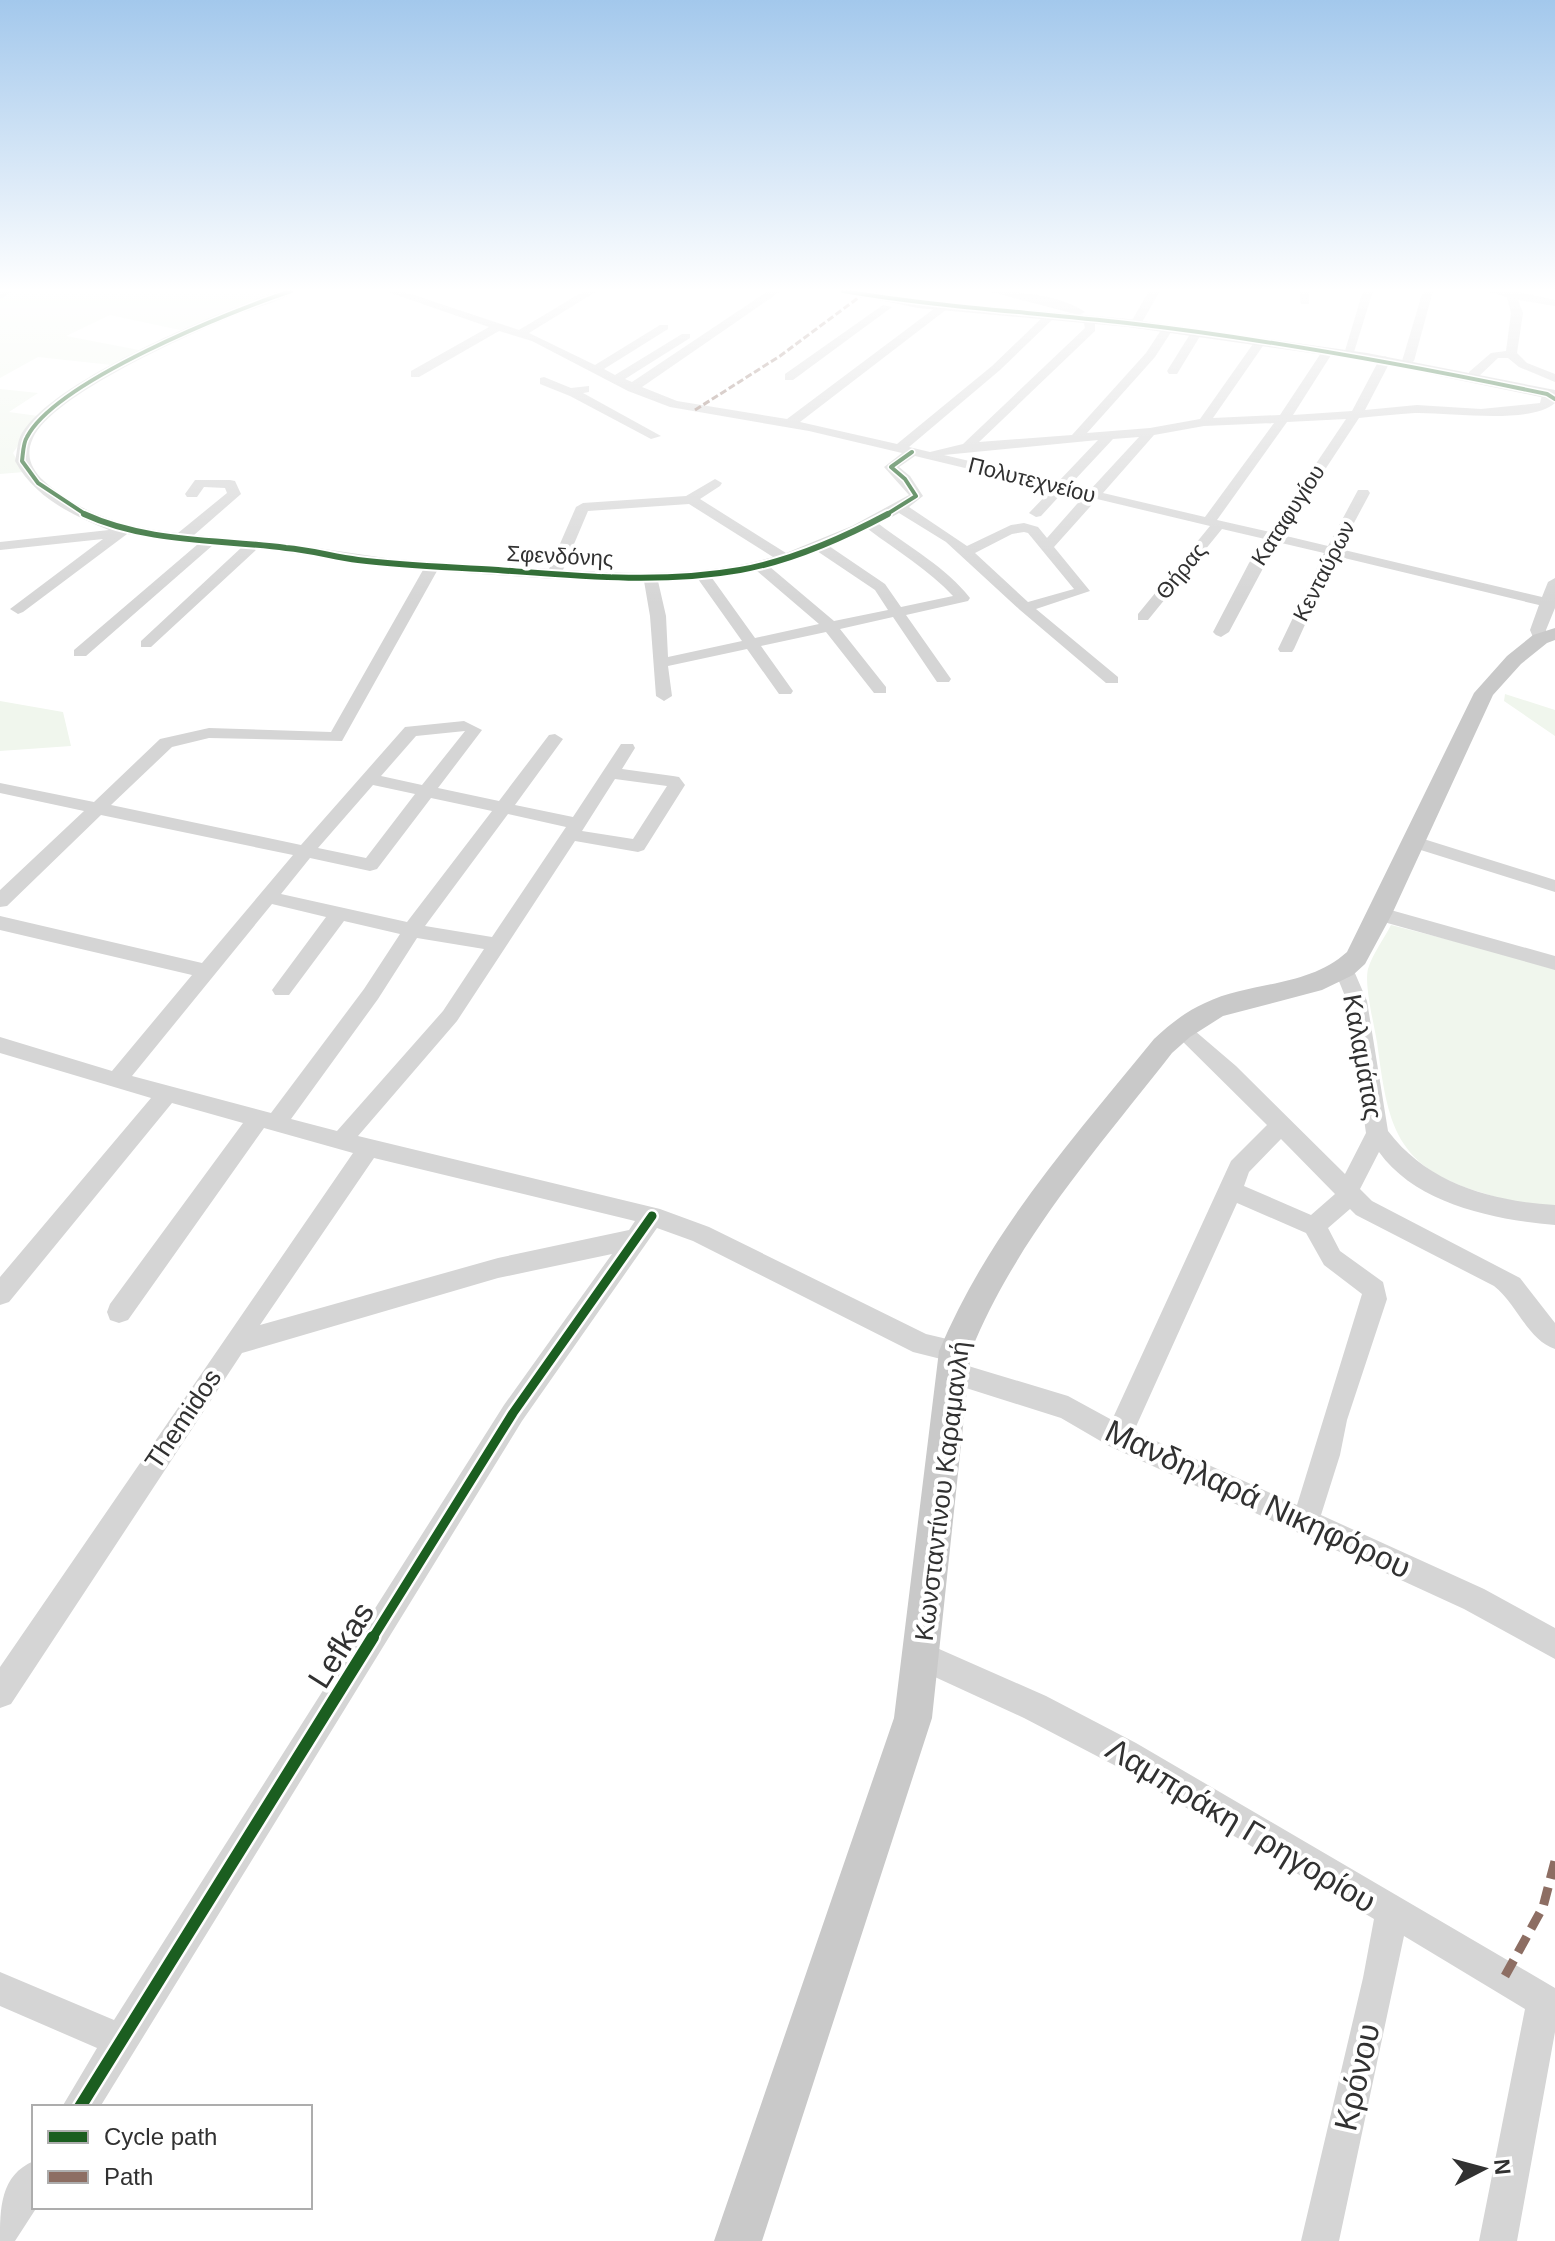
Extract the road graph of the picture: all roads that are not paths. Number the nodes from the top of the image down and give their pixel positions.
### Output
1 (74, 396) edge
2 (579, 396) edge
3 (654, 396) edge
4 (827, 396) edge
5 (965, 396) edge
6 (1021, 396) edge
7 (1114, 396) edge
8 (1222, 396) edge
9 (1300, 396) edge
10 (1367, 396) edge
11 (1551, 396) edge
12 (1354, 415) junction
13 (1282, 419) junction
14 (1204, 422) junction
15 (790, 423) junction
16 (1150, 432) junction
17 (1111, 434) junction
18 (655, 436) dead end
19 (843, 436) junction
20 (1076, 438) junction
21 (967, 447) junction
22 (905, 450) junction
23 (929, 455) junction
24 (882, 463) junction
25 (715, 483) dead end
26 (1064, 487) junction
27 (1363, 493) dead end
28 (192, 494) dead end
29 (1095, 495) junction
30 (689, 500) junction
31 (898, 506) junction
32 (1036, 513) dead end
33 (868, 522) junction
34 (1213, 523) junction
35 (124, 530) junction
36 (183, 536) junction
37 (1275, 537) junction
38 (211, 540) junction
39 (254, 544) junction
40 (817, 544) junction
41 (0, 546) edge
42 (1047, 546) junction
43 (1335, 550) junction
44 (965, 552) junction
45 (784, 558) junction
46 (433, 565) junction
47 (760, 566) junction
48 (701, 573) junction
49 (554, 575) junction
50 (650, 576) junction
51 (1555, 582) edge
52 (1551, 603) edge
53 (1025, 607) junction
54 (18, 609) dead end
55 (900, 613) junction
56 (1143, 617) dead end
57 (829, 625) junction
58 (1221, 632) dead end
59 (1548, 636) edge
60 (749, 643) junction
61 (146, 644) dead end
62 (1286, 649) dead end
63 (80, 653) dead end
64 (660, 663) junction
65 (943, 679) dead end
66 (1112, 680) dead end
67 (880, 690) dead end
68 (785, 691) dead end
69 (664, 696) dead end
70 (555, 739) dead end
71 (627, 748) dead end
72 (611, 773) junction
73 (368, 779) junction
74 (0, 788) edge
75 (423, 792) junction
76 (503, 808) junction
77 (95, 809) junction
78 (572, 829) junction
79 (1414, 842) junction
80 (305, 852) junction
81 (1555, 886) edge
82 (268, 897) junction
83 (1, 898) edge
84 (339, 913) junction
85 (1380, 914) junction
86 (0, 923) edge
87 (413, 928) junction
88 (497, 945) junction
89 (1555, 963) edge
90 (1344, 969) junction
91 (206, 971) junction
92 (282, 990) dead end
93 (1181, 1030) junction
94 (0, 1045) edge
95 (116, 1080) junction
96 (168, 1093) junction
97 (268, 1121) junction
98 (1281, 1125) junction
99 (1377, 1133) junction
100 (342, 1140) junction
101 (369, 1148) junction
102 (1231, 1191) junction
103 (1347, 1192) junction
104 (1555, 1215) edge
105 (1314, 1226) junction
106 (643, 1228) junction
107 (0, 1295) edge
108 (119, 1312) dead end
109 (1555, 1338) edge
110 (234, 1344) junction
111 (954, 1362) junction
112 (1118, 1437) junction
113 (1305, 1522) junction
114 (1555, 1644) edge
115 (921, 1656) junction
116 (0, 1693) edge
117 (1391, 1913) junction
118 (0, 1989) edge
119 (1550, 2004) edge
120 (122, 2041) junction
121 (81, 2105) edge
122 (32, 2182) edge
123 (0, 2231) edge
124 (738, 2241) edge
125 (1320, 2241) edge
126 (1498, 2241) edge

1 - 35 street
2 - 18 street
3 - 15 street, Πολυτεχνείου
4 - 15 street
5 - 22 street
6 - 21 street
7 - 20 street
8 - 14 street
9 - 13 street, Θήρας
10 - 12 street, Καταφυγίου
11 - 12 street
12 - 13 street
12 - 37 street, Καταφυγίου
13 - 14 street
13 - 34 street, Θήρας
14 - 16 street
15 - 19 street, Πολυτεχνείου
16 - 17 street
16 - 29 street
17 - 20 street
17 - 26 street
19 - 22 street, Πολυτεχνείου
19 - 24 street
20 - 21 street
21 - 23 street
22 - 23 street, Πολυτεχνείου
22 - 24 street
23 - 26 street, Πολυτεχνείου
24 - 31 street
25 - 30 street
26 - 29 street, Πολυτεχνείου
26 - 32 street
27 - 43 street, Κενταύρων
28 - 36 street
29 - 34 street, Πολυτεχνείου
29 - 42 street
30 - 45 street
30 - 49 street
31 - 33 street, Σφενδόνης
31 - 44 street
33 - 40 street, Σφενδόνης
33 - 55 street
34 - 37 street, Πολυτεχνείου
34 - 56 street, Θήρας
35 - 36 street, Σφενδόνης
35 - 41 street
35 - 54 street
36 - 38 street, Σφενδόνης
37 - 43 street, Πολυτεχνείου
37 - 58 street, Καταφυγίου
38 - 39 street, Σφενδόνης
38 - 63 street
39 - 46 street, Σφενδόνης
39 - 61 street
40 - 45 street, Σφενδόνης
40 - 55 street
42 - 44 street
42 - 53 street
43 - 52 street, Πολυτεχνείου
43 - 62 street, Κενταύρων
44 - 53 street
45 - 47 street, Σφενδόνης
46 - 49 street, Σφενδόνης
46 - 77 street
47 - 48 street, Σφενδόνης
47 - 57 street
48 - 50 street, Σφενδόνης
48 - 60 street
49 - 50 street, Σφενδόνης
50 - 64 street
51 - 52 street
52 - 59 street
53 - 66 street
55 - 57 street
55 - 65 street
57 - 60 street
57 - 67 street
59 - 79 main road, Κωνσταντίνου Καραμανλή
60 - 64 street
60 - 68 street
64 - 69 street
70 - 76 street
71 - 72 street
72 - 78 street
72 - 78 street
73 - 75 street
73 - 75 street
73 - 80 street
74 - 77 street
75 - 76 street
75 - 80 street
76 - 78 street
76 - 87 street
77 - 80 street
77 - 83 street
78 - 88 street
79 - 81 street
79 - 85 main road, Κωνσταντίνου Καραμανλή
80 - 82 street
82 - 84 street
82 - 91 street
84 - 87 street
84 - 92 street
85 - 89 street
85 - 90 main road, Κωνσταντίνου Καραμανλή
86 - 91 street
87 - 88 street
87 - 97 street
88 - 100 street
90 - 93 main road, Κωνσταντίνου Καραμανλή
90 - 99 street, Καλαμάτας
91 - 95 street
93 - 98 street
93 - 111 main road, Κωνσταντίνου Καραμανλή
94 - 95 street, Μανδηλαρά Νικηφόρου
95 - 96 street, Μανδηλαρά Νικηφόρου
96 - 97 street, Μανδηλαρά Νικηφόρου
96 - 107 street
97 - 100 street, Μανδηλαρά Νικηφόρου
97 - 108 street
98 - 102 street
98 - 103 street
99 - 103 street
99 - 104 street, Καλαμάτας
100 - 101 street, Μανδηλαρά Νικηφόρου
101 - 106 street, Μανδηλαρά Νικηφόρου
101 - 110 street, Themidos
102 - 105 street
102 - 112 street
103 - 105 street
103 - 109 street
105 - 113 street
106 - 110 street
106 - 111 street, Μανδηλαρά Νικηφόρου
106 - 120 street, Lefkas
110 - 116 street, Themidos
111 - 112 street, Μανδηλαρά Νικηφόρου
111 - 115 main road, Κωνσταντίνου Καραμανλή
112 - 113 street, Μανδηλαρά Νικηφόρου
113 - 114 street, Μανδηλαρά Νικηφόρου
115 - 117 street, Λαμπράκη Γρηγορίου
115 - 124 main road, Κωνσταντίνου Καραμανλή
117 - 119 street, Λαμπράκη Γρηγορίου
117 - 125 street, Κρόνου
118 - 120 street
119 - 126 street
120 - 121 street, Lefkas
122 - 123 street

